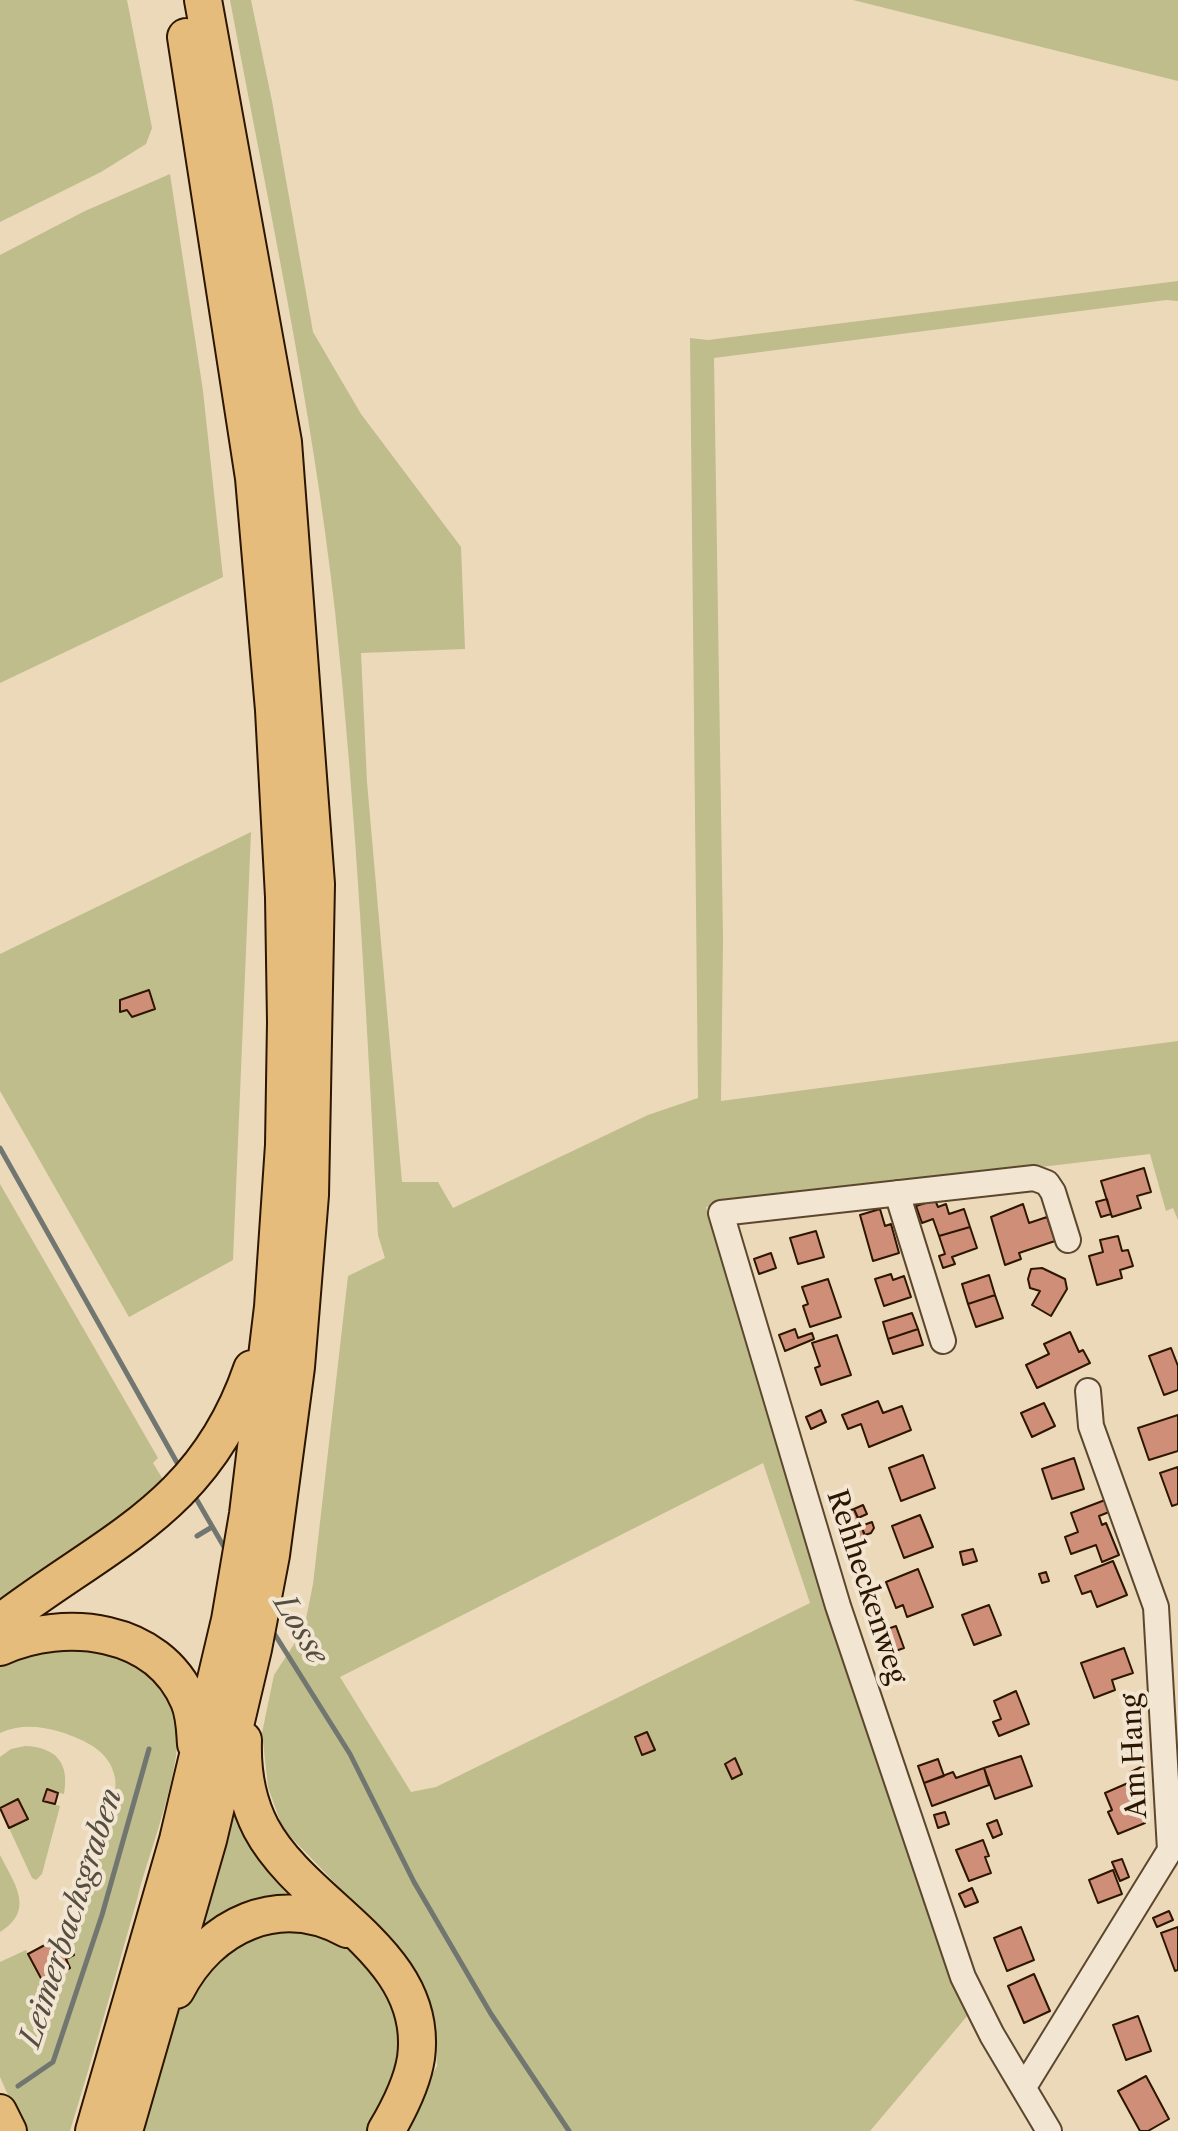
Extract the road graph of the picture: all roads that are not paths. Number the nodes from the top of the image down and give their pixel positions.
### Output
1 (180, 0) edge
2 (203, 0) edge
3 (897, 1193) junction
4 (1068, 1240) dead end
5 (273, 1307) junction
6 (943, 1341) dead end
7 (1088, 1391) dead end
8 (0, 1623) edge
9 (0, 1647) edge
10 (250, 1662) junction
11 (197, 1762) junction
12 (1174, 1857) edge
13 (365, 1940) junction
14 (155, 2030) junction
15 (1024, 2087) junction
16 (0, 2111) edge
17 (10, 2131) edge
18 (94, 2131) edge
19 (124, 2131) edge
20 (386, 2131) edge
21 (1049, 2131) edge

1 - 5 highway
2 - 10 highway
3 - 4 street, Rehheckenweg
3 - 6 street
3 - 15 street, Rehheckenweg
5 - 8 highway
5 - 11 highway
7 - 12 street, Am Hang
9 - 11 highway
10 - 13 highway
10 - 14 highway
11 - 18 highway
12 - 15 street, Am Hang
13 - 14 highway
13 - 20 highway
14 - 19 highway
15 - 21 street, Rehheckenweg
16 - 17 main road

